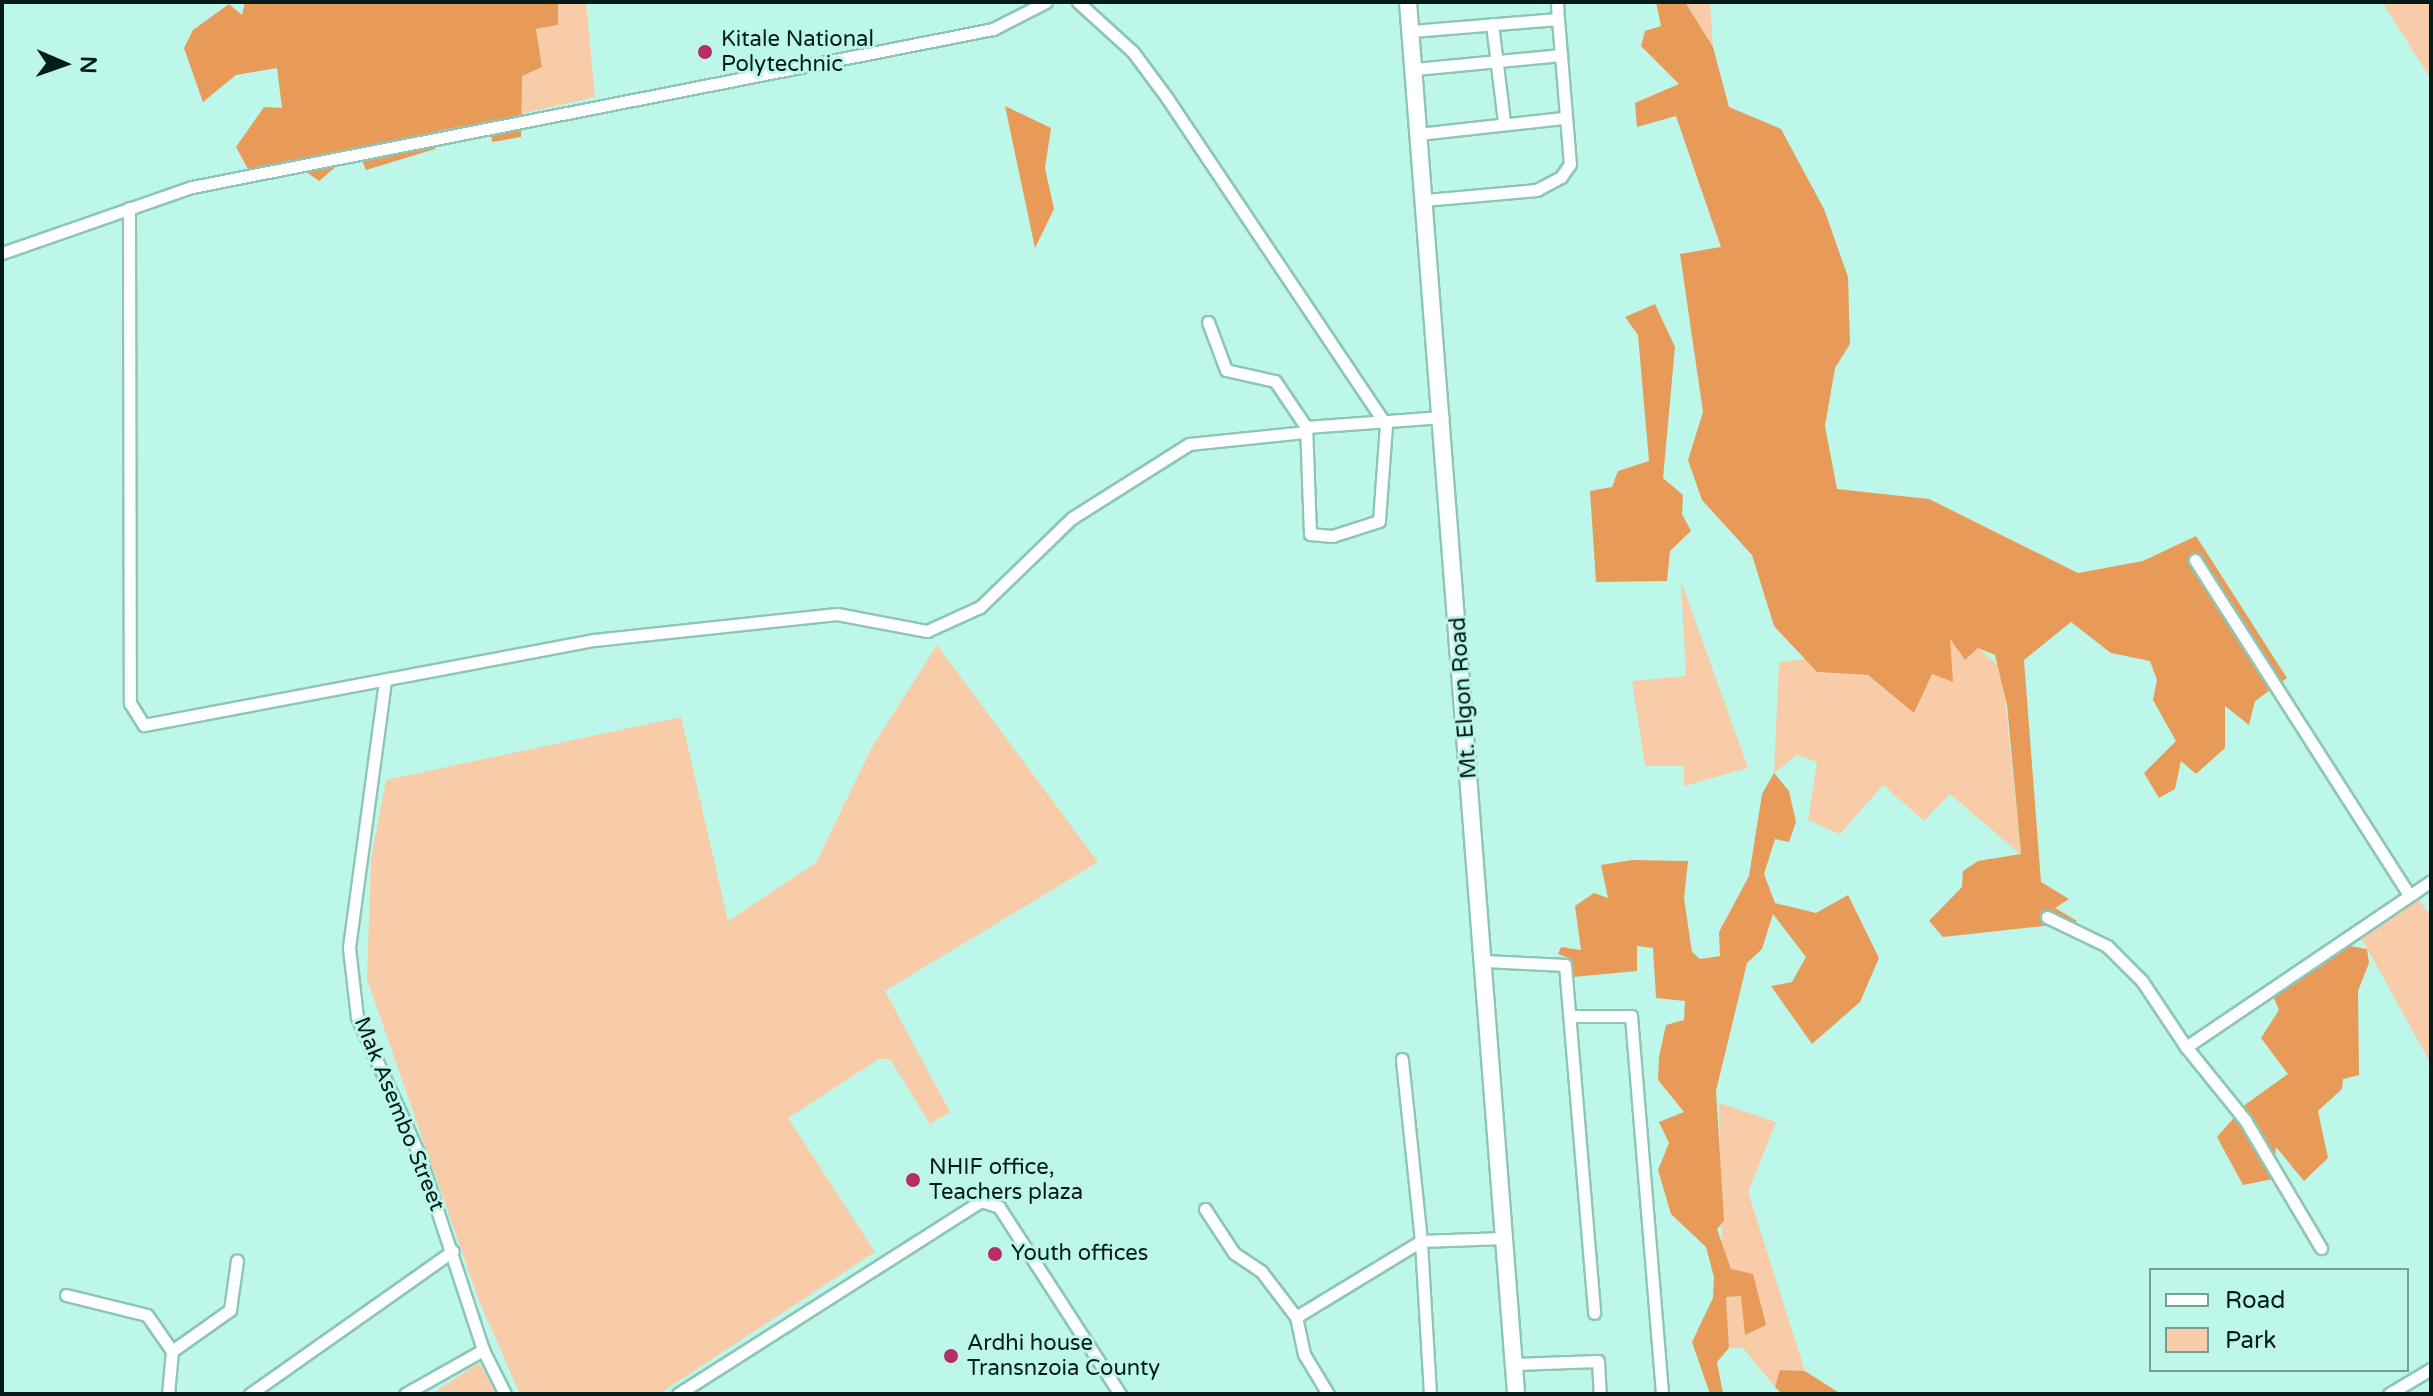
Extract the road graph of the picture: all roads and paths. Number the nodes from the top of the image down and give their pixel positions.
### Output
1 (1046, 2) edge
2 (1078, 2) edge
3 (1408, 2) edge
4 (1557, 2) edge
5 (1558, 19) junction
6 (1492, 24) junction
7 (1412, 31) junction
8 (1561, 55) junction
9 (1497, 61) junction
10 (1415, 69) junction
11 (1563, 118) junction
12 (1504, 122) junction
13 (1418, 134) junction
14 (1426, 200) junction
15 (129, 208) junction
16 (2, 253) edge
17 (1208, 322) dead end
18 (1443, 417) junction
19 (1386, 425) junction
20 (1306, 429) junction
21 (2195, 560) dead end
22 (385, 681) junction
23 (2431, 881) edge
24 (2409, 895) junction
25 (2047, 917) dead end
26 (1485, 961) junction
27 (1570, 1016) junction
28 (2186, 1047) junction
29 (1402, 1059) dead end
30 (1205, 1209) dead end
31 (1504, 1238) junction
32 (1421, 1241) junction
33 (2321, 1248) dead end
34 (453, 1251) junction
35 (237, 1260) dead end
36 (66, 1295) dead end
37 (1594, 1313) dead end
38 (1296, 1317) junction
39 (483, 1350) junction
40 (172, 1351) junction
41 (1515, 1364) junction
42 (2431, 1369) edge
43 (168, 1394) edge
44 (250, 1394) edge
45 (405, 1394) edge
46 (505, 1394) edge
47 (678, 1394) edge
48 (1120, 1394) edge
49 (1328, 1394) edge
50 (1430, 1394) edge
51 (1516, 1394) edge
52 (1600, 1394) edge
53 (1662, 1394) edge
54 (2389, 1394) edge

1 - 15 street
2 - 19 street
3 - 7 street, Mt. Elgon Road
4 - 5 street
5 - 6 street
5 - 8 street
6 - 7 street
6 - 9 street
7 - 10 street, Mt. Elgon Road
8 - 9 street
8 - 11 street
9 - 10 street
9 - 12 street
10 - 13 street, Mt. Elgon Road
11 - 12 street
11 - 14 street
12 - 13 street
13 - 14 street, Mt. Elgon Road
14 - 18 street, Mt. Elgon Road
15 - 16 street
15 - 22 street
17 - 20 street
18 - 19 street
18 - 26 street, Mt. Elgon Road
19 - 20 street
19 - 20 street
20 - 22 street
21 - 24 street
22 - 34 street, Mak Asembo Street
23 - 24 street
24 - 28 street
25 - 28 street
26 - 27 street
26 - 31 street, Mt. Elgon Road
27 - 37 street
27 - 53 street
28 - 33 street
29 - 32 street
30 - 38 street
31 - 32 street
31 - 41 street, Mt. Elgon Road
32 - 38 street
32 - 50 street
34 - 39 street, Mak Asembo Street
34 - 44 street
35 - 40 street
36 - 40 street
38 - 49 street
39 - 45 street
39 - 46 street, Mak Asembo Street
40 - 43 street
41 - 51 street, Mt. Elgon Road
41 - 52 street
42 - 54 street
47 - 48 street

